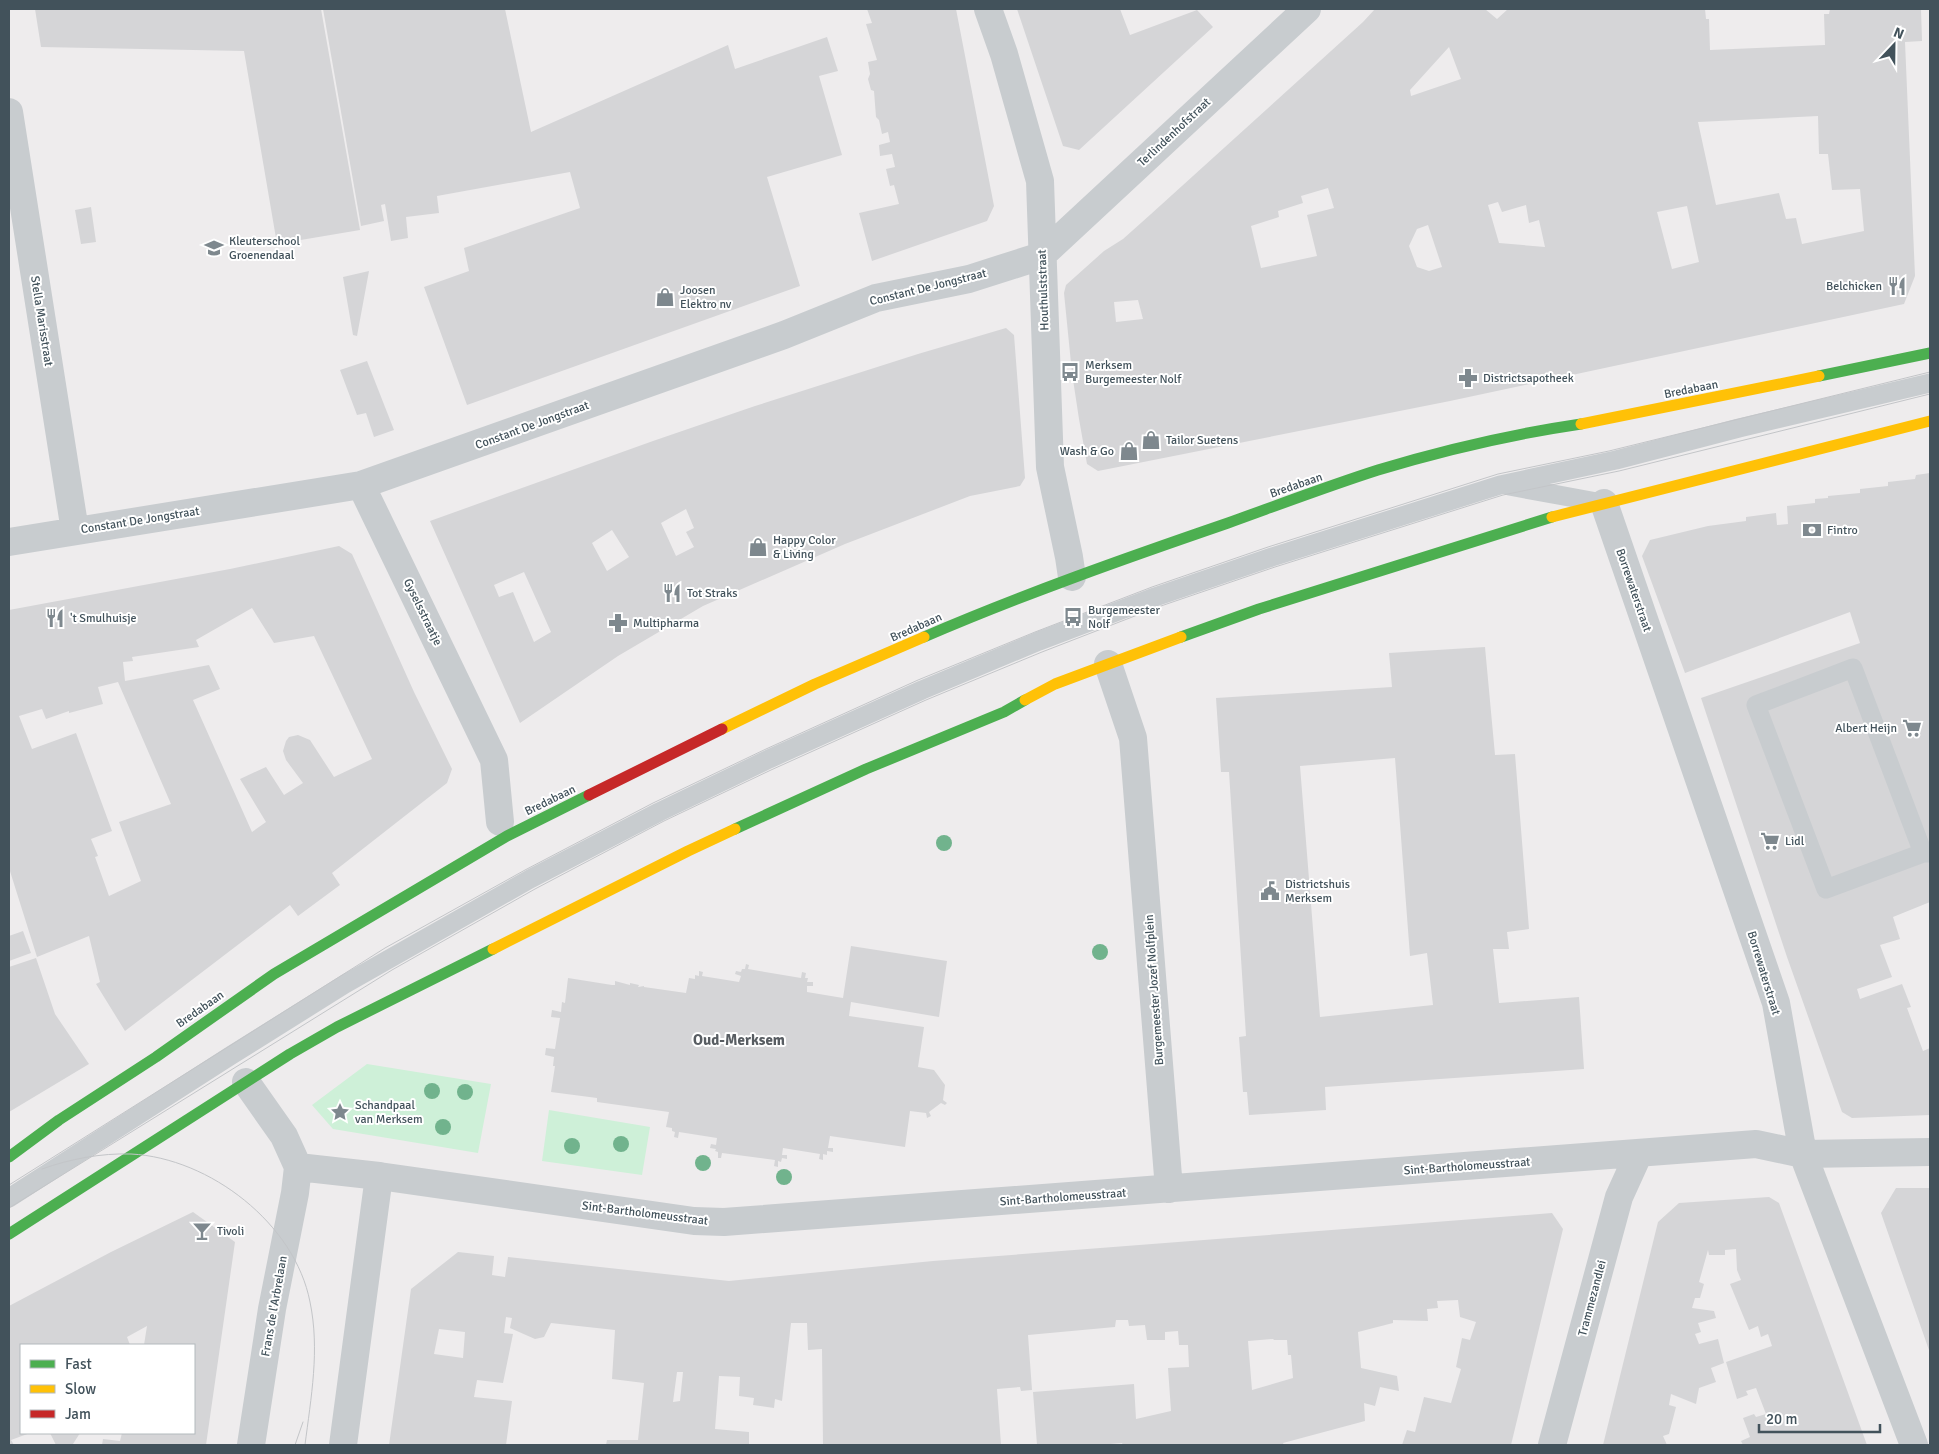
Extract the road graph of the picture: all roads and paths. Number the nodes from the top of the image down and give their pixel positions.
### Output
1 (988, 9) edge
2 (1307, 9) edge
3 (9, 112) edge
4 (1041, 256) junction
5 (1930, 352) edge
6 (1930, 383) edge
7 (1930, 421) edge
8 (361, 485) junction
9 (1500, 485) junction
10 (1604, 504) junction
11 (75, 531) junction
12 (9, 542) edge
13 (1072, 577) junction
14 (1108, 664) junction
15 (500, 822) dead end
16 (1927, 853) edge
17 (246, 1082) junction
18 (1639, 1152) junction
19 (1930, 1152) edge
20 (1803, 1154) junction
21 (9, 1157) edge
22 (298, 1167) junction
23 (379, 1176) junction
24 (17, 1188) edge
25 (1169, 1189) junction
26 (9, 1198) edge
27 (9, 1234) edge
28 (250, 1445) edge
29 (343, 1445) edge
30 (1552, 1445) edge
31 (1914, 1445) edge

1 - 4 street, Houthulststraat
2 - 4 street, Terlindenhofstraat
3 - 11 street, Stella Marisstraat
4 - 8 street, Constant De Jongstraat
4 - 13 street, Houthulststraat
5 - 13 main road, Bredabaan
6 - 9 lane
7 - 10 main road
8 - 11 street, Constant De Jongstraat
8 - 15 street, Gyselsstraatje
9 - 10 lane
9 - 24 lane
10 - 14 main road
10 - 20 street, Borrewaterstraat
11 - 12 street, Constant De Jongstraat
13 - 21 main road, Bredabaan
14 - 17 main road
14 - 25 street, Burgemeester Jozef Nolfplein
16 - 16 lane
17 - 22 street
17 - 27 main road
18 - 20 street, Sint-Bartholomeusstraat
18 - 25 street, Sint-Bartholomeusstraat
18 - 30 street, Trammezandlei
19 - 20 street, Sint-Bartholomeusstraat
20 - 31 street, Borrewaterstraat
22 - 23 street, Sint-Bartholomeusstraat
22 - 28 street, Frans de l'Arbrelaan
23 - 25 street, Sint-Bartholomeusstraat
23 - 29 street
24 - 26 lane

